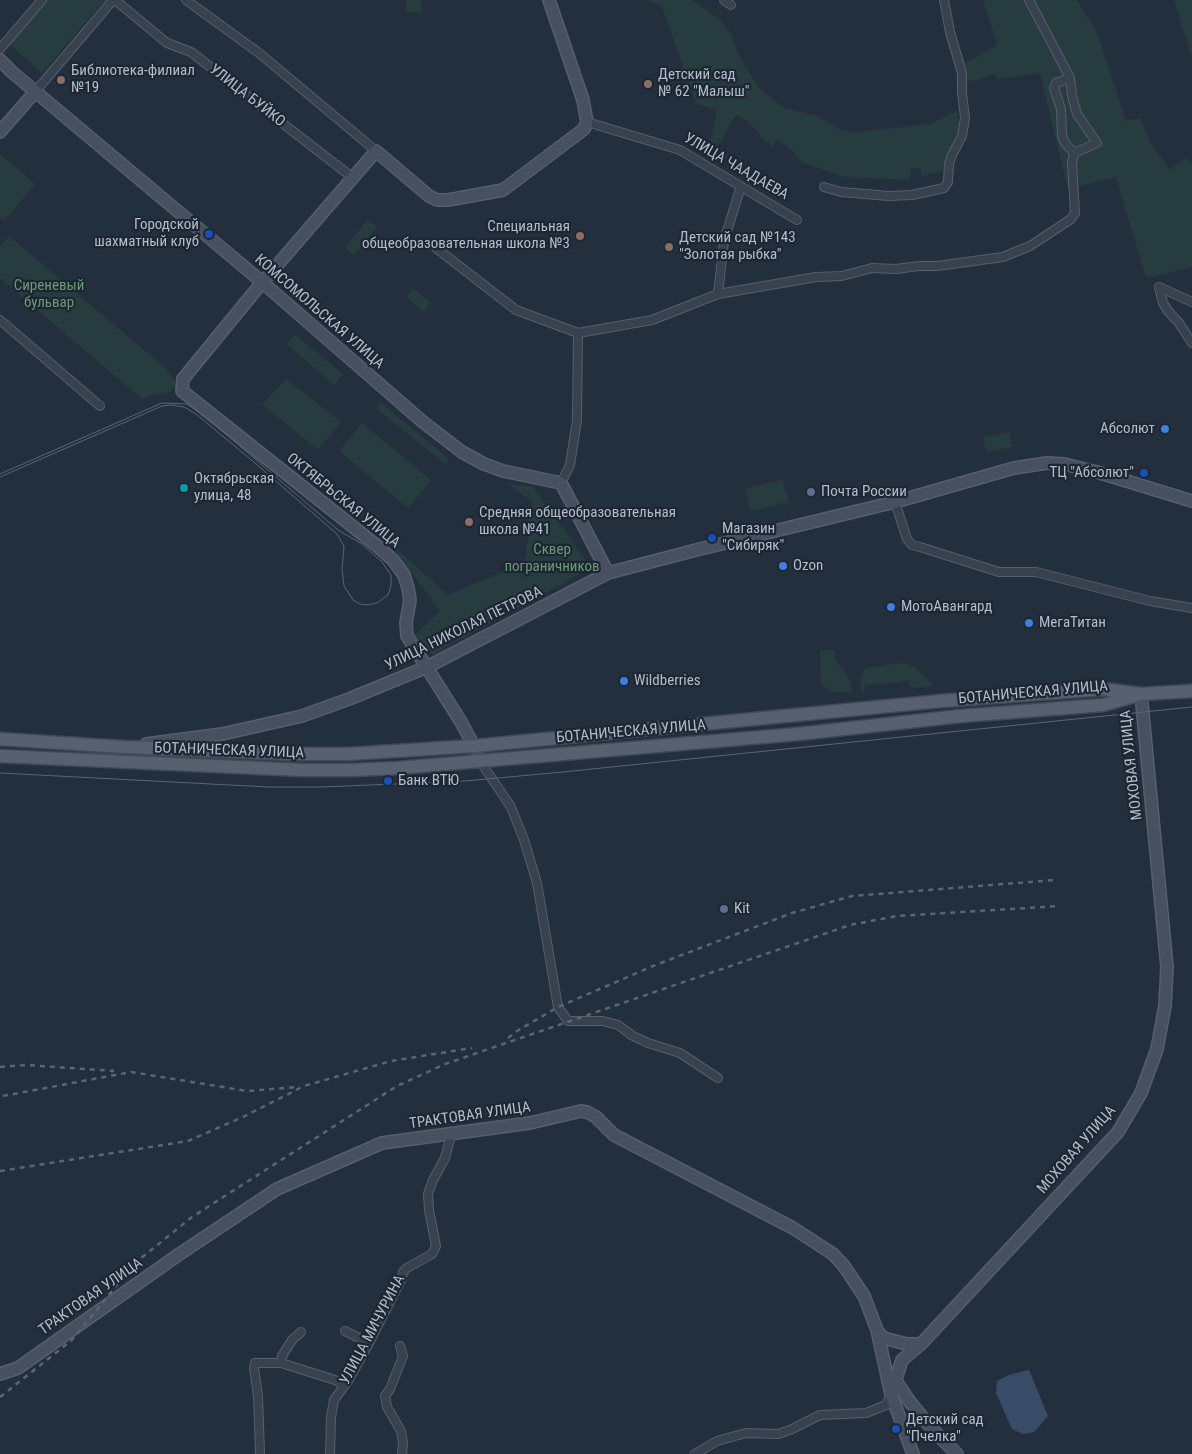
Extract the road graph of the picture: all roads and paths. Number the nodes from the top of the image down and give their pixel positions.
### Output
1 (42, 0) edge
2 (114, 0) edge
3 (186, 0) edge
4 (549, 0) edge
5 (944, 0) edge
6 (1029, 0) edge
7 (0, 49) edge
8 (0, 60) edge
9 (1070, 78) junction
10 (35, 92) junction
11 (587, 122) junction
12 (0, 132) edge
13 (376, 151) junction
14 (1074, 153) junction
15 (353, 178) junction
16 (741, 186) junction
17 (824, 187) dead end
18 (797, 220) dead end
19 (436, 248) dead end
20 (262, 282) junction
21 (718, 294) junction
22 (1192, 302) edge
23 (0, 320) edge
24 (578, 333) junction
25 (1192, 343) edge
26 (100, 406) dead end
27 (561, 483) junction
28 (1192, 501) edge
29 (895, 502) junction
30 (608, 573) junction
31 (1192, 608) edge
32 (427, 667) junction
33 (1192, 692) edge
34 (1141, 694) junction
35 (0, 739) edge
36 (474, 746) junction
37 (122, 747) junction
38 (152, 748) junction
39 (0, 756) edge
40 (480, 762) junction
41 (151, 764) junction
42 (718, 1078) dead end
43 (451, 1135) junction
44 (877, 1330) junction
45 (345, 1331) dead end
46 (301, 1332) dead end
47 (369, 1343) junction
48 (921, 1344) junction
49 (400, 1346) dead end
50 (281, 1363) junction
51 (0, 1374) edge
52 (895, 1380) junction
53 (344, 1386) junction
54 (891, 1394) junction
55 (260, 1454) edge
56 (330, 1454) edge
57 (402, 1454) edge
58 (695, 1454) edge
59 (913, 1454) edge
60 (957, 1454) edge

1 - 7 street
2 - 10 street
2 - 15 street, УЛИЦА БУЙКО
3 - 13 street
4 - 11 main road
5 - 17 street
6 - 9 street
8 - 10 main road, КОМСОМОЛЬСКАЯ УЛИЦА
9 - 14 street
9 - 14 street
10 - 12 main road
10 - 20 main road, КОМСОМОЛЬСКАЯ УЛИЦА
11 - 13 main road
11 - 16 street, УЛИЦА ЧААДАЕВА
13 - 15 main road
14 - 21 street
15 - 20 main road
16 - 18 street, УЛИЦА ЧААДАЕВА
16 - 21 street
19 - 24 street
20 - 27 main road, КОМСОМОЛЬСКАЯ УЛИЦА
20 - 32 main road, ОКТЯБРЬСКАЯ УЛИЦА
21 - 24 street
22 - 25 street
23 - 26 street
24 - 27 street
27 - 30 main road
28 - 29 main road, УЛИЦА НИКОЛАЯ ПЕТРОВА
29 - 30 main road, УЛИЦА НИКОЛАЯ ПЕТРОВА
29 - 31 street
30 - 32 main road, УЛИЦА НИКОЛАЯ ПЕТРОВА
32 - 36 main road, ОКТЯБРЬСКАЯ УЛИЦА
32 - 37 main road, УЛИЦА НИКОЛАЯ ПЕТРОВА
33 - 34 main road, БОТАНИЧЕСКАЯ УЛИЦА
34 - 36 main road, БОТАНИЧЕСКАЯ УЛИЦА
34 - 40 main road, БОТАНИЧЕСКАЯ УЛИЦА
34 - 48 main road, МОХОВАЯ УЛИЦА
35 - 37 main road, БОТАНИЧЕСКАЯ УЛИЦА
36 - 38 main road, БОТАНИЧЕСКАЯ УЛИЦА
36 - 40 main road, ОКТЯБРЬСКАЯ УЛИЦА
37 - 38 main road, БОТАНИЧЕСКАЯ УЛИЦА
38 - 41 main road
39 - 41 main road, БОТАНИЧЕСКАЯ УЛИЦА
40 - 41 main road, БОТАНИЧЕСКАЯ УЛИЦА
40 - 42 street
43 - 44 main road, ТРАКТОВАЯ УЛИЦА
43 - 47 street, УЛИЦА МИЧУРИНА
43 - 51 main road, ТРАКТОВАЯ УЛИЦА
44 - 48 main road
44 - 54 main road
45 - 47 street
46 - 50 street
47 - 53 street, УЛИЦА МИЧУРИНА
48 - 52 main road, МОХОВАЯ УЛИЦА
49 - 57 street
50 - 53 street
50 - 55 street
52 - 54 main road, МОХОВАЯ УЛИЦА
52 - 60 main road
53 - 56 street, УЛИЦА МИЧУРИНА
54 - 58 street
54 - 59 main road

